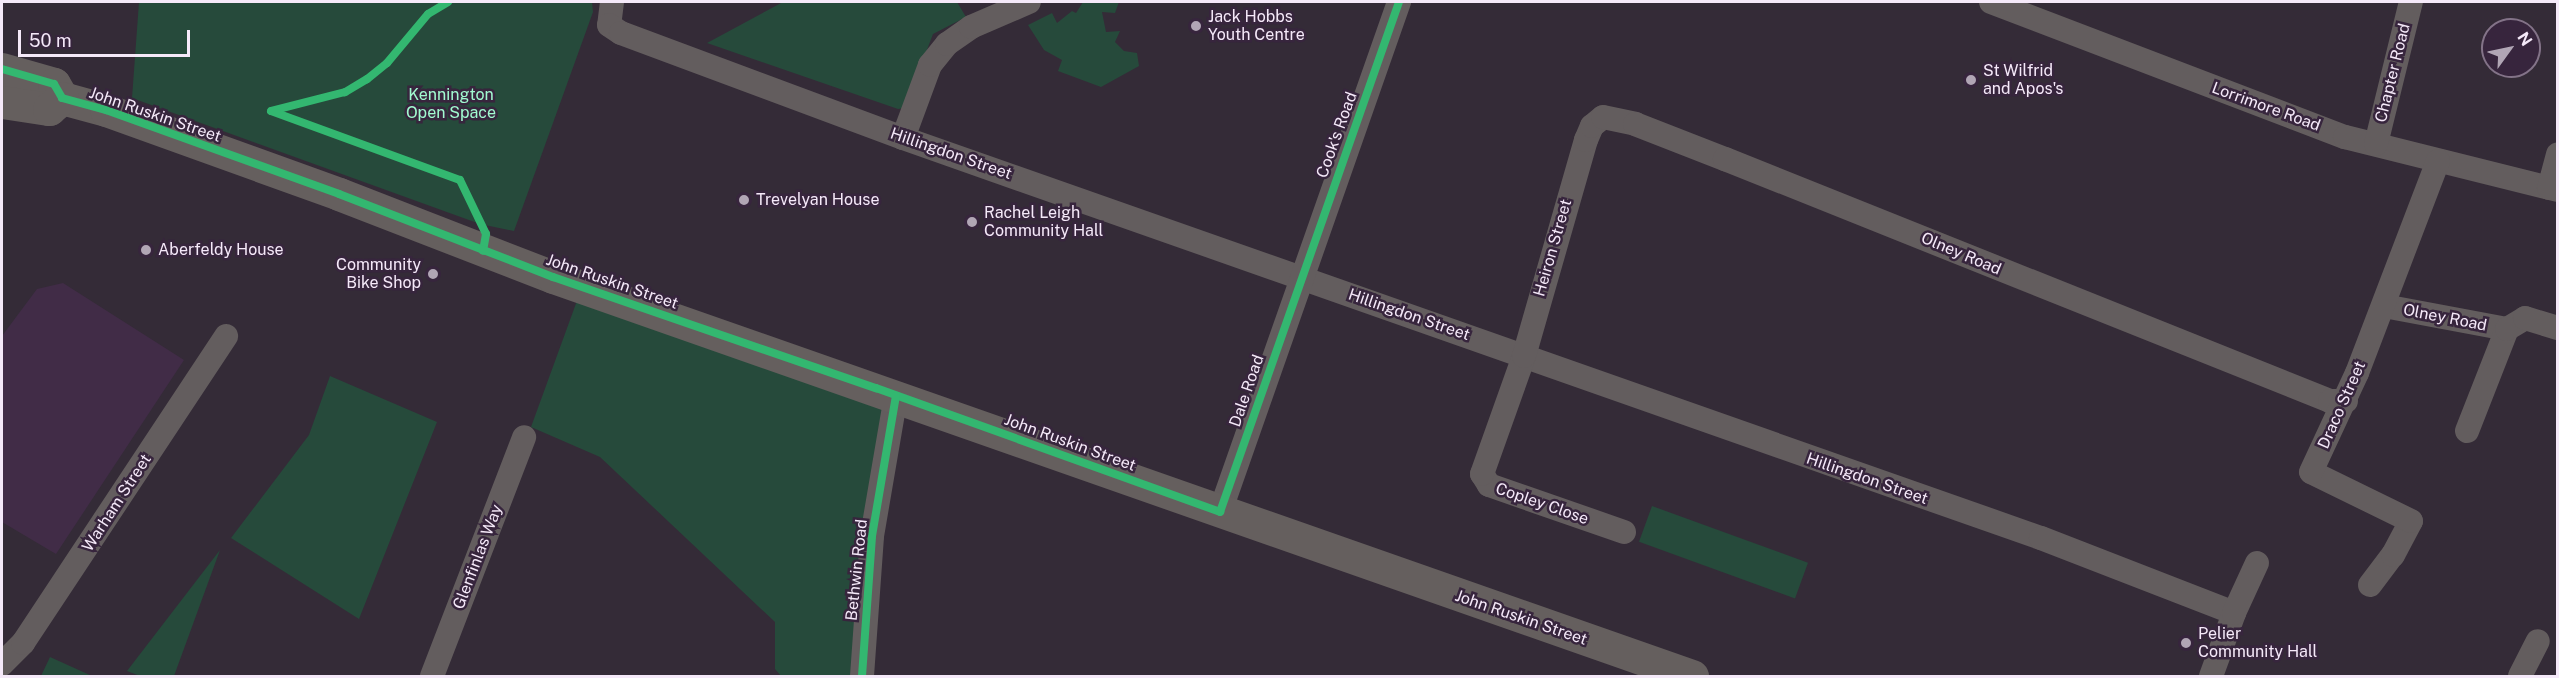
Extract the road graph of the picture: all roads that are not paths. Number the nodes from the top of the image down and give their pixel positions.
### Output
1 (612, 2) edge
2 (1029, 2) edge
3 (1399, 2) edge
4 (1991, 2) edge
5 (2411, 2) edge
6 (2, 69) edge
7 (62, 98) junction
8 (2, 102) edge
9 (903, 138) junction
10 (1586, 140) joint
11 (2376, 144) junction
12 (2558, 154) edge
13 (2438, 161) junction
14 (2553, 189) edge
15 (1301, 278) junction
16 (2384, 306) junction
17 (2558, 328) edge
18 (2506, 329) junction
19 (226, 336) dead end
20 (1524, 356) junction
21 (896, 396) junction
22 (2346, 401) junction
23 (2467, 431) dead end
24 (524, 437) dead end
25 (1220, 512) junction
26 (1624, 532) dead end
27 (2257, 563) dead end
28 (2370, 585) dead end
29 (2234, 613) junction
30 (2538, 641) dead end
31 (2, 664) edge
32 (432, 676) edge
33 (862, 676) edge
34 (1692, 676) edge
35 (2211, 676) edge
36 (2520, 676) edge

1 - 9 street, Hillingdon Street
2 - 9 street
3 - 15 street, Cook's Road
4 - 11 street, Lorrimore Road
5 - 11 street, Chapter Road
6 - 7 street, John Ruskin Street
7 - 8 street
7 - 21 street, John Ruskin Street
9 - 15 street, Hillingdon Street
10 - 20 street, Heiron Street
10 - 22 street, Olney Road
11 - 13 street, Lorrimore Road
12 - 14 street, Lorrimore Road
13 - 14 street, Lorrimore Road
13 - 16 street, Draco Street
15 - 20 street, Hillingdon Street
15 - 25 street, Dale Road
16 - 18 street, Olney Road
16 - 22 street, Draco Street
17 - 18 street, Olney Road
18 - 23 street, Olney Road
19 - 31 street, Warham Street
20 - 26 street, Copley Close
20 - 29 street, Hillingdon Street
21 - 25 street, John Ruskin Street
21 - 33 street, Bethwin Road
22 - 28 street, Draco Street
24 - 32 street, Glenfinlas Way
25 - 34 street, John Ruskin Street
27 - 29 street
29 - 35 street
30 - 36 street

